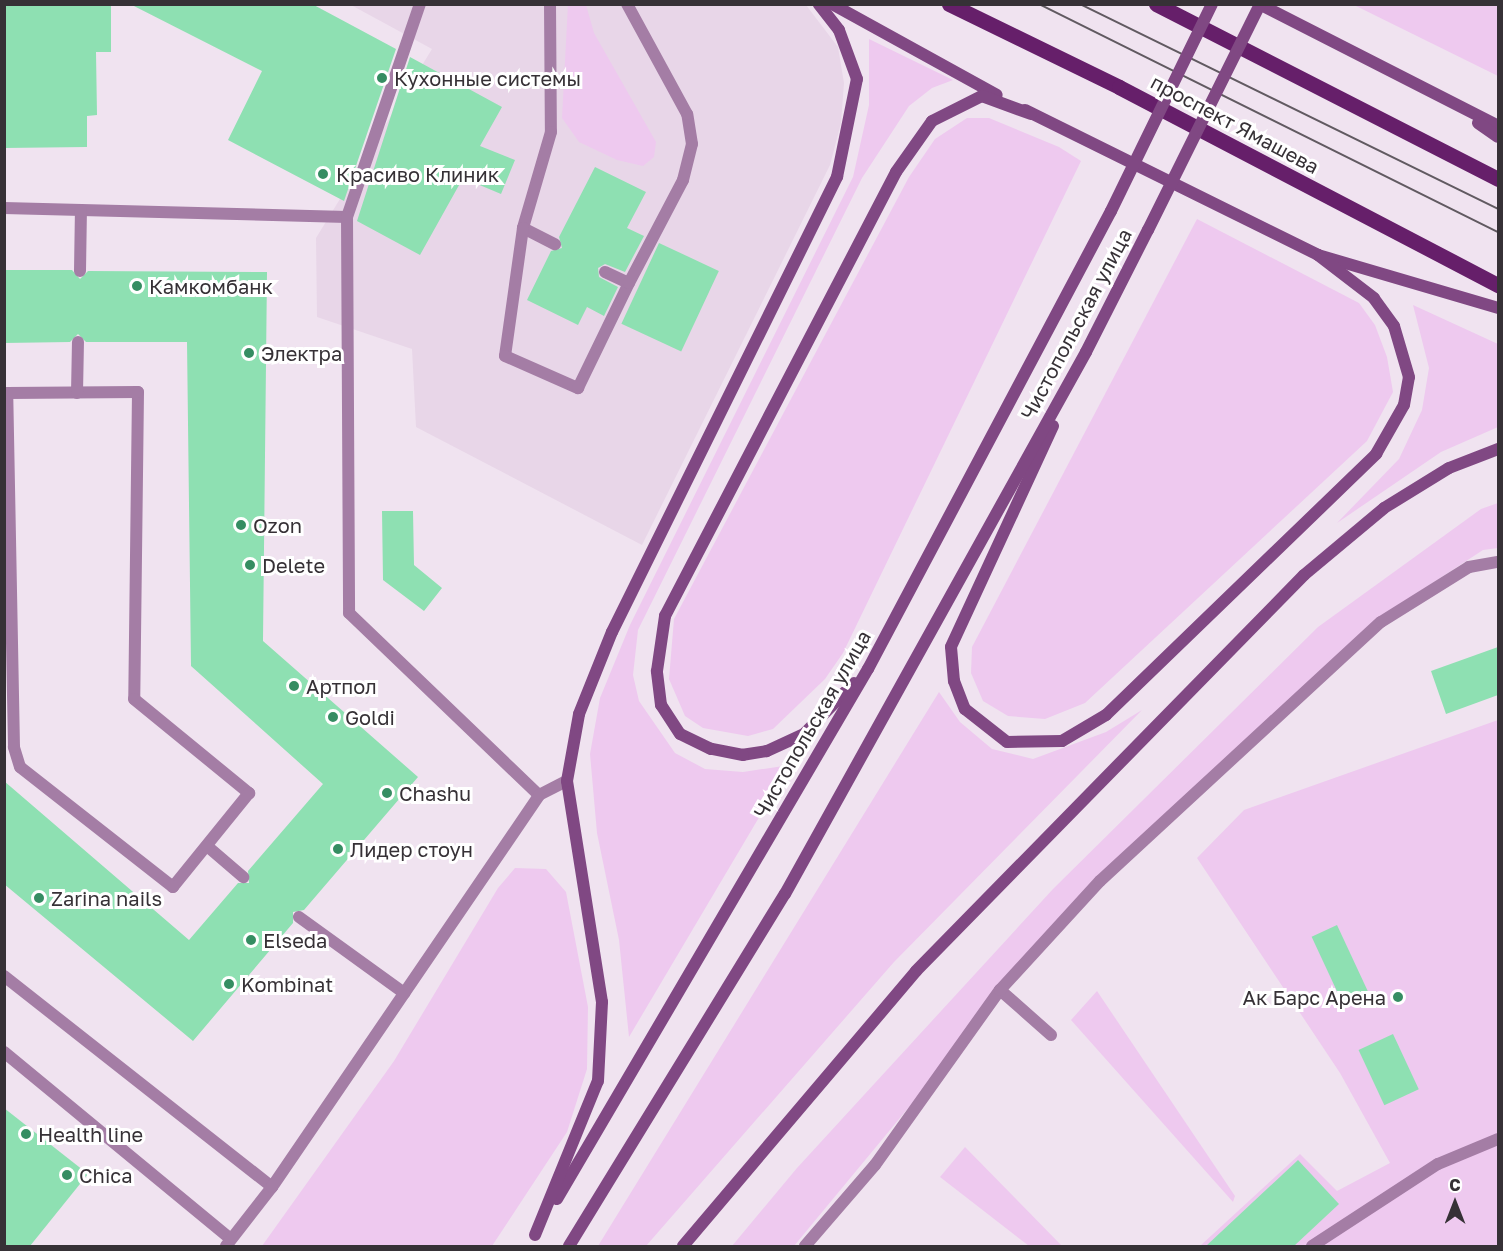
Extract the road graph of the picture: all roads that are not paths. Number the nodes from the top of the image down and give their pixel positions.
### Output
1 (420, 4) edge
2 (550, 4) edge
3 (627, 4) edge
4 (819, 4) edge
5 (832, 4) edge
6 (949, 4) edge
7 (1156, 4) edge
8 (1212, 4) edge
9 (1260, 4) edge
10 (1460, 110) junction
11 (1031, 114) junction
12 (1498, 126) edge
13 (1498, 137) edge
14 (1498, 179) edge
15 (4, 208) edge
16 (81, 210) junction
17 (347, 217) junction
18 (524, 228) junction
19 (555, 244) dead end
20 (1318, 255) junction
21 (80, 271) dead end
22 (605, 272) dead end
23 (629, 283) junction
24 (1498, 285) edge
25 (1498, 308) edge
26 (78, 342) dead end
27 (1086, 352) junction
28 (77, 393) junction
29 (1498, 449) edge
30 (1498, 562) edge
31 (868, 669) junction
32 (567, 781) junction
33 (539, 795) junction
34 (207, 846) junction
35 (243, 877) dead end
36 (299, 917) dead end
37 (4, 976) edge
38 (1000, 990) junction
39 (404, 993) junction
40 (1051, 1035) dead end
41 (4, 1052) edge
42 (1498, 1139) edge
43 (272, 1187) junction
44 (532, 1241) edge
45 (229, 1243) edge
46 (569, 1246) edge
47 (683, 1246) edge
48 (805, 1246) edge
49 (1312, 1246) edge

1 - 17 lane
2 - 18 lane
3 - 23 lane
4 - 32 main road
5 - 11 main road
6 - 24 main road, проспект Ямашева
7 - 14 main road
8 - 31 main road, Чистопольская улица, bridge
9 - 10 main road
9 - 27 main road, Чистопольская улица, bridge
10 - 12 main road
10 - 13 main road
11 - 20 main road
11 - 31 main road
15 - 16 lane
16 - 17 lane
16 - 21 lane
17 - 33 lane
18 - 19 lane
18 - 23 lane
20 - 25 main road
20 - 27 main road
22 - 23 lane
26 - 28 lane
27 - 46 main road, Чистопольская улица
28 - 34 lane
28 - 34 lane
29 - 47 main road
30 - 38 lane
31 - 44 main road, Чистопольская улица
32 - 33 lane
32 - 44 main road
33 - 39 lane
34 - 35 lane
36 - 39 lane
37 - 43 lane
38 - 40 lane
38 - 48 lane
39 - 43 lane
41 - 45 lane
42 - 49 lane
43 - 45 lane

